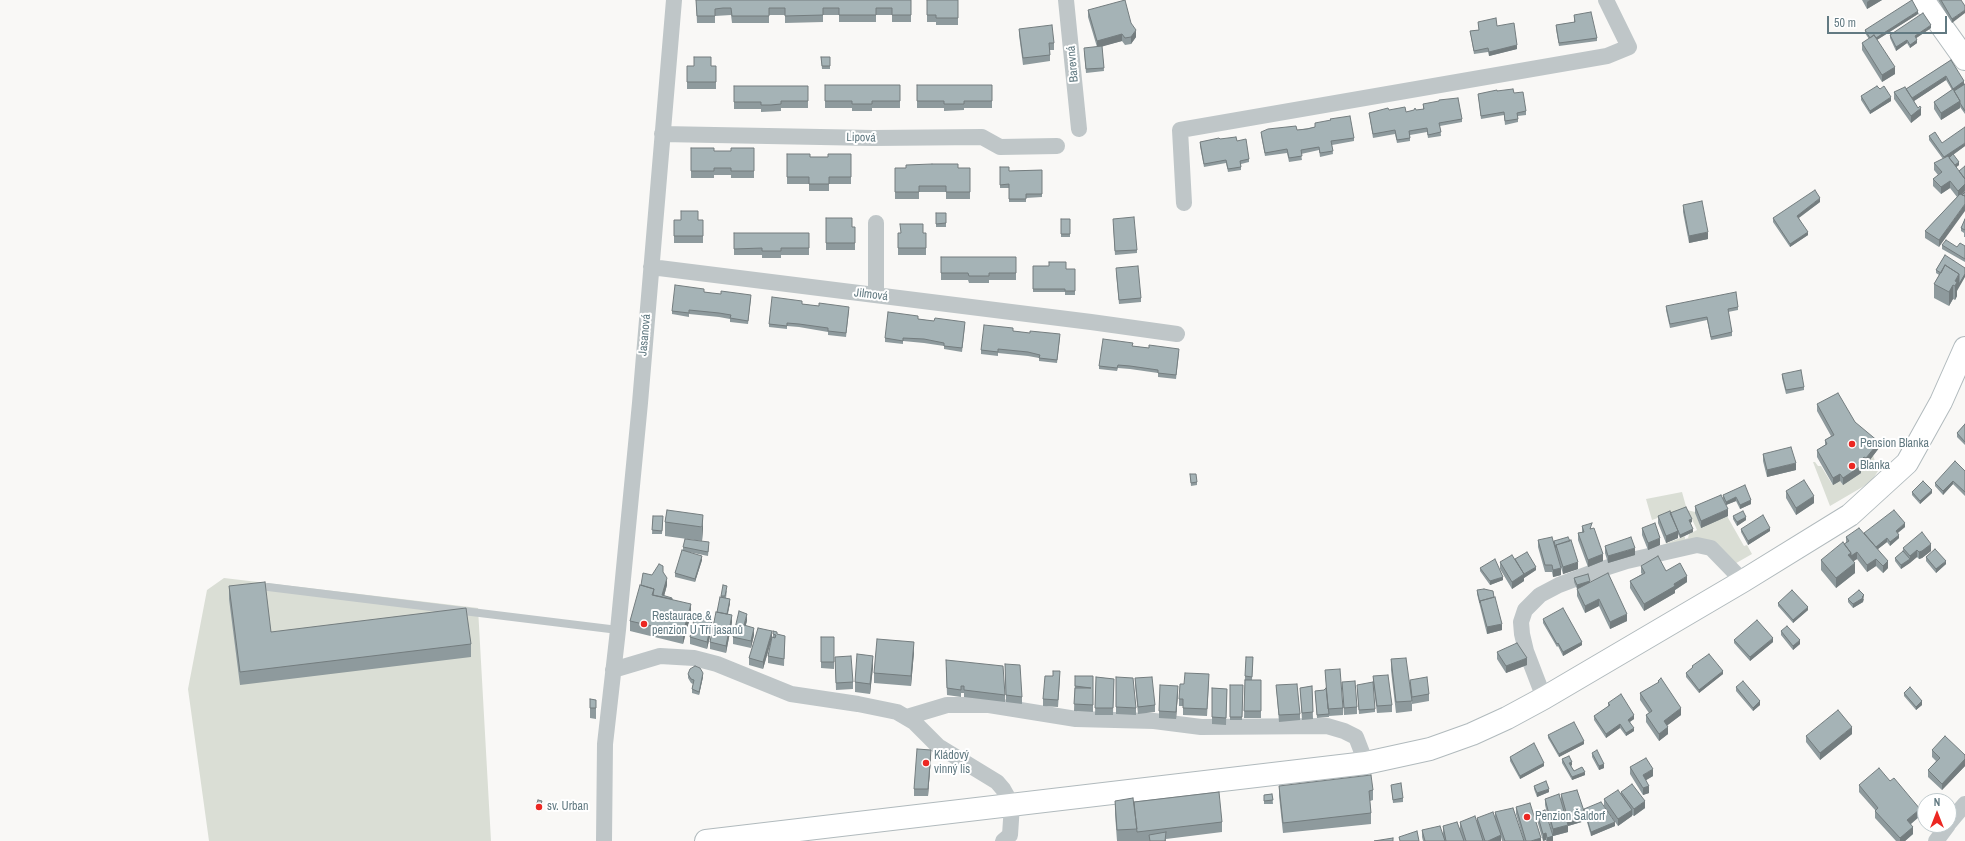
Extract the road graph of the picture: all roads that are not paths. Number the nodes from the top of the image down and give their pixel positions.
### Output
1 (674, 0) edge
2 (1066, 0) edge
3 (1606, 0) edge
4 (1923, 0) edge
5 (1965, 59) edge
6 (1079, 129) dead end
7 (662, 134) junction
8 (1057, 146) dead end
9 (1184, 203) dead end
10 (876, 223) dead end
11 (651, 267) junction
12 (876, 295) junction
13 (1177, 334) dead end
14 (1965, 348) edge
15 (1743, 581) junction
16 (268, 587) dead end
17 (618, 630) junction
18 (612, 670) junction
19 (1544, 698) junction
20 (907, 717) junction
21 (1366, 763) junction
22 (1965, 804) edge
23 (1012, 805) junction
24 (1957, 813) edge
25 (604, 841) edge
26 (706, 841) edge
27 (1004, 841) edge

1 - 7 street, Jasanová
2 - 6 street, Barevná
3 - 9 street
4 - 5 main road
7 - 8 street, Lipová
7 - 11 street, Jasanová
10 - 12 street
11 - 12 street, Jilmová
11 - 17 street, Jasanová
12 - 13 street, Jilmová
14 - 15 main road
15 - 19 main road
15 - 19 street
16 - 17 lane
17 - 18 street, Jasanová
18 - 20 street
18 - 25 street, Jasanová
19 - 21 main road
20 - 21 street
20 - 23 street
21 - 23 main road
22 - 24 street
23 - 26 main road
23 - 27 street

